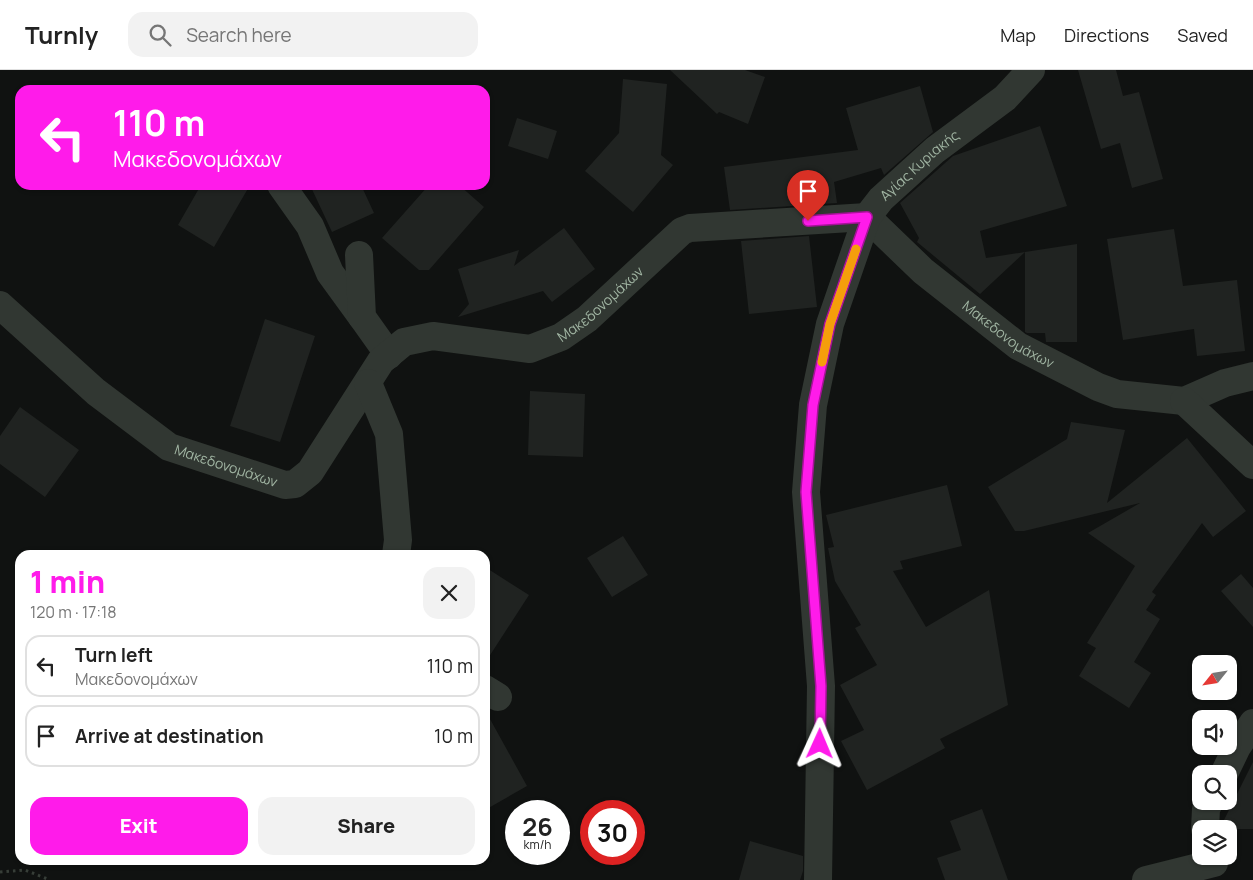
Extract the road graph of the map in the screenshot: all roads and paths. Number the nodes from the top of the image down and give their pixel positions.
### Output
1 (1031, 70) edge
2 (285, 190) edge
3 (867, 217) junction
4 (359, 255) dead end
5 (0, 305) edge
6 (362, 317) junction
7 (389, 355) junction
8 (1253, 376) edge
9 (368, 383) junction
10 (1184, 401) junction
11 (1253, 465) edge
12 (398, 550) edge
13 (1253, 723) edge
14 (1228, 765) edge
15 (1217, 866) edge
16 (0, 872) edge
17 (50, 880) edge
18 (818, 880) edge
19 (1146, 880) edge

1 - 3 street, Αγίας Κυριακής
2 - 6 street
3 - 7 street, Μακεδονομάχων
3 - 10 street, Μακεδονομάχων
3 - 18 street, Αγίας Κυριακής
4 - 6 street
5 - 9 street, Μακεδονομάχων
6 - 7 street
7 - 9 street, Μακεδονομάχων
8 - 10 street, Μακεδονομάχων
9 - 12 street
10 - 11 street
13 - 14 street
15 - 19 street
16 - 17 path

